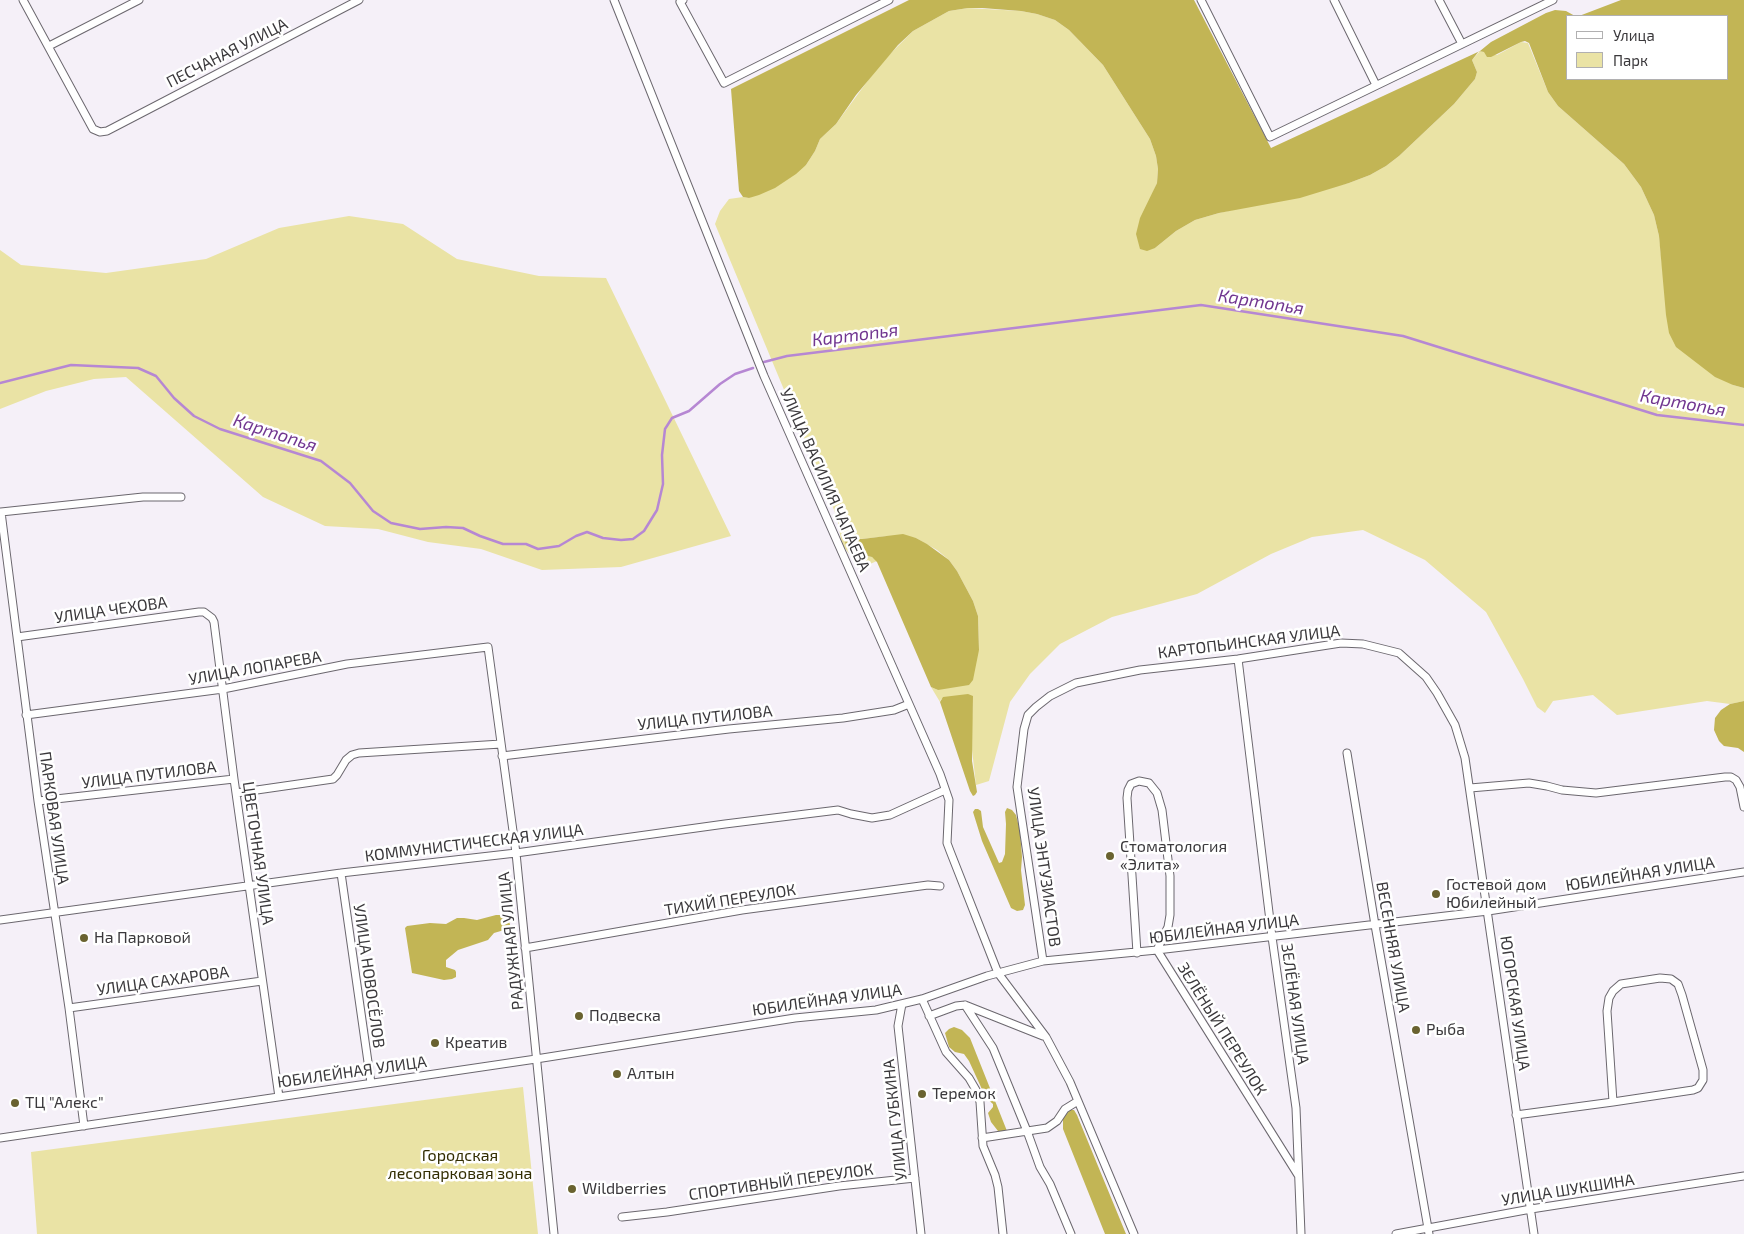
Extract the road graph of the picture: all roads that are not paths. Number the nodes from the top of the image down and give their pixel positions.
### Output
1 (23, 0) edge
2 (139, 0) edge
3 (359, 0) edge
4 (614, 0) edge
5 (889, 0) edge
6 (1200, 0) edge
7 (1334, 0) edge
8 (1439, 0) edge
9 (1553, 0) edge
10 (682, 1) edge
11 (1462, 44) junction
12 (49, 46) junction
13 (1376, 84) junction
14 (181, 497) dead end
15 (208, 614) joint
16 (17, 637) junction
17 (488, 647) joint
18 (1238, 659) junction
19 (1076, 683) joint
20 (223, 690) junction
21 (909, 704) junction
22 (26, 715) junction
23 (501, 744) junction
24 (1347, 752) dead end
25 (502, 756) junction
26 (1468, 776) joint
27 (234, 779) junction
28 (1470, 788) junction
29 (945, 790) junction
30 (236, 793) junction
31 (38, 801) junction
32 (1744, 808) edge
33 (516, 853) junction
34 (1744, 872) edge
35 (341, 873) junction
36 (249, 886) junction
37 (940, 886) dead end
38 (1488, 911) junction
39 (54, 913) junction
40 (0, 920) edge
41 (1375, 924) junction
42 (1272, 937) junction
43 (525, 948) junction
44 (1157, 950) junction
45 (1137, 953) junction
46 (1043, 961) junction
47 (998, 973) junction
48 (262, 981) junction
49 (922, 999) junction
50 (902, 1004) junction
51 (965, 1005) junction
52 (69, 1008) junction
53 (929, 1016) junction
54 (1046, 1038) junction
55 (536, 1059) junction
56 (371, 1083) junction
57 (278, 1097) junction
58 (1078, 1101) junction
59 (1613, 1102) junction
60 (1516, 1115) junction
61 (84, 1126) junction
62 (1028, 1131) junction
63 (0, 1138) edge
64 (982, 1138) junction
65 (1298, 1175) junction
66 (1744, 1176) edge
67 (915, 1178) junction
68 (1531, 1209) junction
69 (622, 1217) dead end
70 (1428, 1232) edge
71 (554, 1234) edge
72 (921, 1234) edge
73 (1003, 1234) edge
74 (1071, 1234) edge
75 (1134, 1234) edge
76 (1301, 1234) edge
77 (1396, 1234) edge
78 (1534, 1234) edge

1 - 12 street
2 - 12 street
3 - 12 street, ПЕСЧАНАЯ УЛИЦА
4 - 21 street, УЛИЦА ВАСИЛИЯ ЧАПАЕВА
5 - 10 street
6 - 13 street
7 - 13 street
8 - 11 street
9 - 11 street
11 - 13 street
14 - 16 street, ПАРКОВАЯ УЛИЦА
15 - 16 street, УЛИЦА ЧЕХОВА
15 - 20 street, ЦВЕТОЧНАЯ УЛИЦА
16 - 22 street, ПАРКОВАЯ УЛИЦА
17 - 20 street, УЛИЦА ЛОПАРЕВА
17 - 23 street, РАДУЖНАЯ УЛИЦА
18 - 19 street, КАРТОПЬИНСКАЯ УЛИЦА
18 - 26 street, КАРТОПЬИНСКАЯ УЛИЦА
18 - 42 street, ЗЕЛЁНАЯ УЛИЦА
19 - 46 street, УЛИЦА ЭНТУЗИАСТОВ
20 - 22 street, УЛИЦА ЛОПАРЕВА
20 - 27 street, ЦВЕТОЧНАЯ УЛИЦА
21 - 25 street, УЛИЦА ПУТИЛОВА
21 - 29 street, УЛИЦА ВАСИЛИЯ ЧАПАЕВА
22 - 31 street, ПАРКОВАЯ УЛИЦА
23 - 25 street, РАДУЖНАЯ УЛИЦА
23 - 30 street
24 - 41 street, ВЕСЕННЯЯ УЛИЦА
25 - 33 street, РАДУЖНАЯ УЛИЦА
26 - 28 street, ЮГОРСКАЯ УЛИЦА
27 - 30 street, ЦВЕТОЧНАЯ УЛИЦА
27 - 31 street, УЛИЦА ПУТИЛОВА
28 - 32 street
28 - 38 street, ЮГОРСКАЯ УЛИЦА
29 - 33 street, КОММУНИСТИЧЕСКАЯ УЛИЦА
29 - 47 street, УЛИЦА ВАСИЛИЯ ЧАПАЕВА
30 - 36 street, ЦВЕТОЧНАЯ УЛИЦА
31 - 39 street, ПАРКОВАЯ УЛИЦА
33 - 35 street, КОММУНИСТИЧЕСКАЯ УЛИЦА
33 - 43 street, РАДУЖНАЯ УЛИЦА
34 - 38 street, ЮБИЛЕЙНАЯ УЛИЦА
35 - 36 street, КОММУНИСТИЧЕСКАЯ УЛИЦА
35 - 56 street, УЛИЦА НОВОСЁЛОВ
36 - 39 street, КОММУНИСТИЧЕСКАЯ УЛИЦА
36 - 48 street, ЦВЕТОЧНАЯ УЛИЦА
37 - 43 street, ТИХИЙ ПЕРЕУЛОК
38 - 41 street, ЮБИЛЕЙНАЯ УЛИЦА
38 - 60 street, ЮГОРСКАЯ УЛИЦА
39 - 40 street, КОММУНИСТИЧЕСКАЯ УЛИЦА
39 - 52 street, ПАРКОВАЯ УЛИЦА
41 - 42 street, ЮБИЛЕЙНАЯ УЛИЦА
41 - 70 street, ВЕСЕННЯЯ УЛИЦА
42 - 44 street, ЮБИЛЕЙНАЯ УЛИЦА
42 - 65 street, ЗЕЛЁНАЯ УЛИЦА
43 - 55 street, РАДУЖНАЯ УЛИЦА
44 - 45 street, ЮБИЛЕЙНАЯ УЛИЦА
44 - 45 street
44 - 65 street, ЗЕЛЁНЫЙ ПЕРЕУЛОК
45 - 46 street, ЮБИЛЕЙНАЯ УЛИЦА
46 - 47 street, ЮБИЛЕЙНАЯ УЛИЦА
47 - 49 street, ЮБИЛЕЙНАЯ УЛИЦА
47 - 54 street
48 - 52 street, УЛИЦА САХАРОВА
48 - 57 street, ЦВЕТОЧНАЯ УЛИЦА
49 - 50 street, ЮБИЛЕЙНАЯ УЛИЦА
49 - 53 street
50 - 55 street, ЮБИЛЕЙНАЯ УЛИЦА
50 - 67 street, УЛИЦА ГУБКИНА
51 - 53 street
51 - 54 street
51 - 62 street
52 - 61 street, ПАРКОВАЯ УЛИЦА
53 - 64 street
54 - 58 street
55 - 56 street, ЮБИЛЕЙНАЯ УЛИЦА
55 - 71 street, РАДУЖНАЯ УЛИЦА
56 - 57 street, ЮБИЛЕЙНАЯ УЛИЦА
57 - 61 street, ЮБИЛЕЙНАЯ УЛИЦА
58 - 62 street
58 - 75 street
59 - 59 street
59 - 60 street
60 - 68 street, ЮГОРСКАЯ УЛИЦА
61 - 63 street, ЮБИЛЕЙНАЯ УЛИЦА
62 - 64 street
62 - 74 street
64 - 73 street
65 - 76 street, ЗЕЛЁНАЯ УЛИЦА
66 - 68 street, УЛИЦА ШУКШИНА
67 - 69 street, СПОРТИВНЫЙ ПЕРЕУЛОК
67 - 72 street, УЛИЦА ГУБКИНА
68 - 70 street, УЛИЦА ШУКШИНА
68 - 78 street, ЮГОРСКАЯ УЛИЦА
70 - 77 street, УЛИЦА ШУКШИНА

